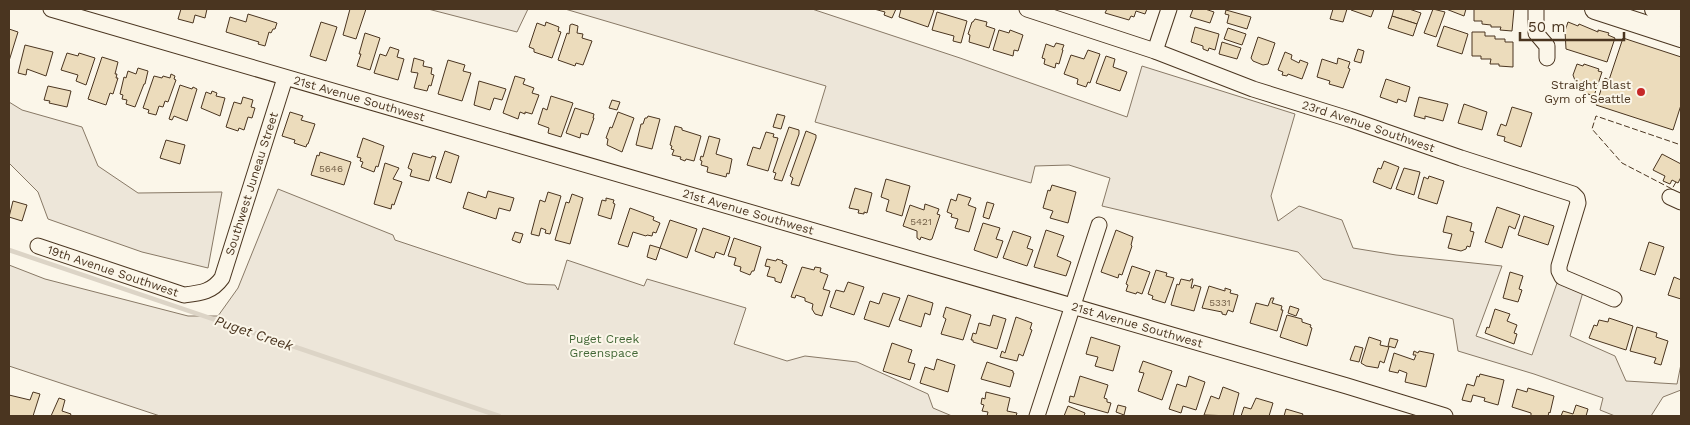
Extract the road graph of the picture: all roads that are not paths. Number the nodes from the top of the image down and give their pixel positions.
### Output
1 (51, 9) edge
2 (1028, 9) edge
3 (1168, 9) edge
4 (1536, 9) edge
5 (1595, 9) edge
6 (1655, 9) edge
7 (1681, 17) edge
8 (1681, 37) edge
9 (1155, 51) junction
10 (1547, 58) dead end
11 (285, 78) junction
12 (1099, 225) dead end
13 (38, 246) dead end
14 (215, 287) joint
15 (1614, 299) dead end
16 (1073, 306) junction
17 (1037, 416) edge
18 (1445, 416) edge

1 - 11 street, 21st Avenue Southwest
2 - 9 street, 23rd Avenue Southwest
3 - 9 street
4 - 10 street
5 - 8 main road
6 - 7 main road
9 - 15 street, 23rd Avenue Southwest
11 - 14 street, Southwest Juneau Street
11 - 16 street, 21st Avenue Southwest
12 - 16 street
13 - 14 street, 19th Avenue Southwest
16 - 17 street
16 - 18 street, 21st Avenue Southwest

